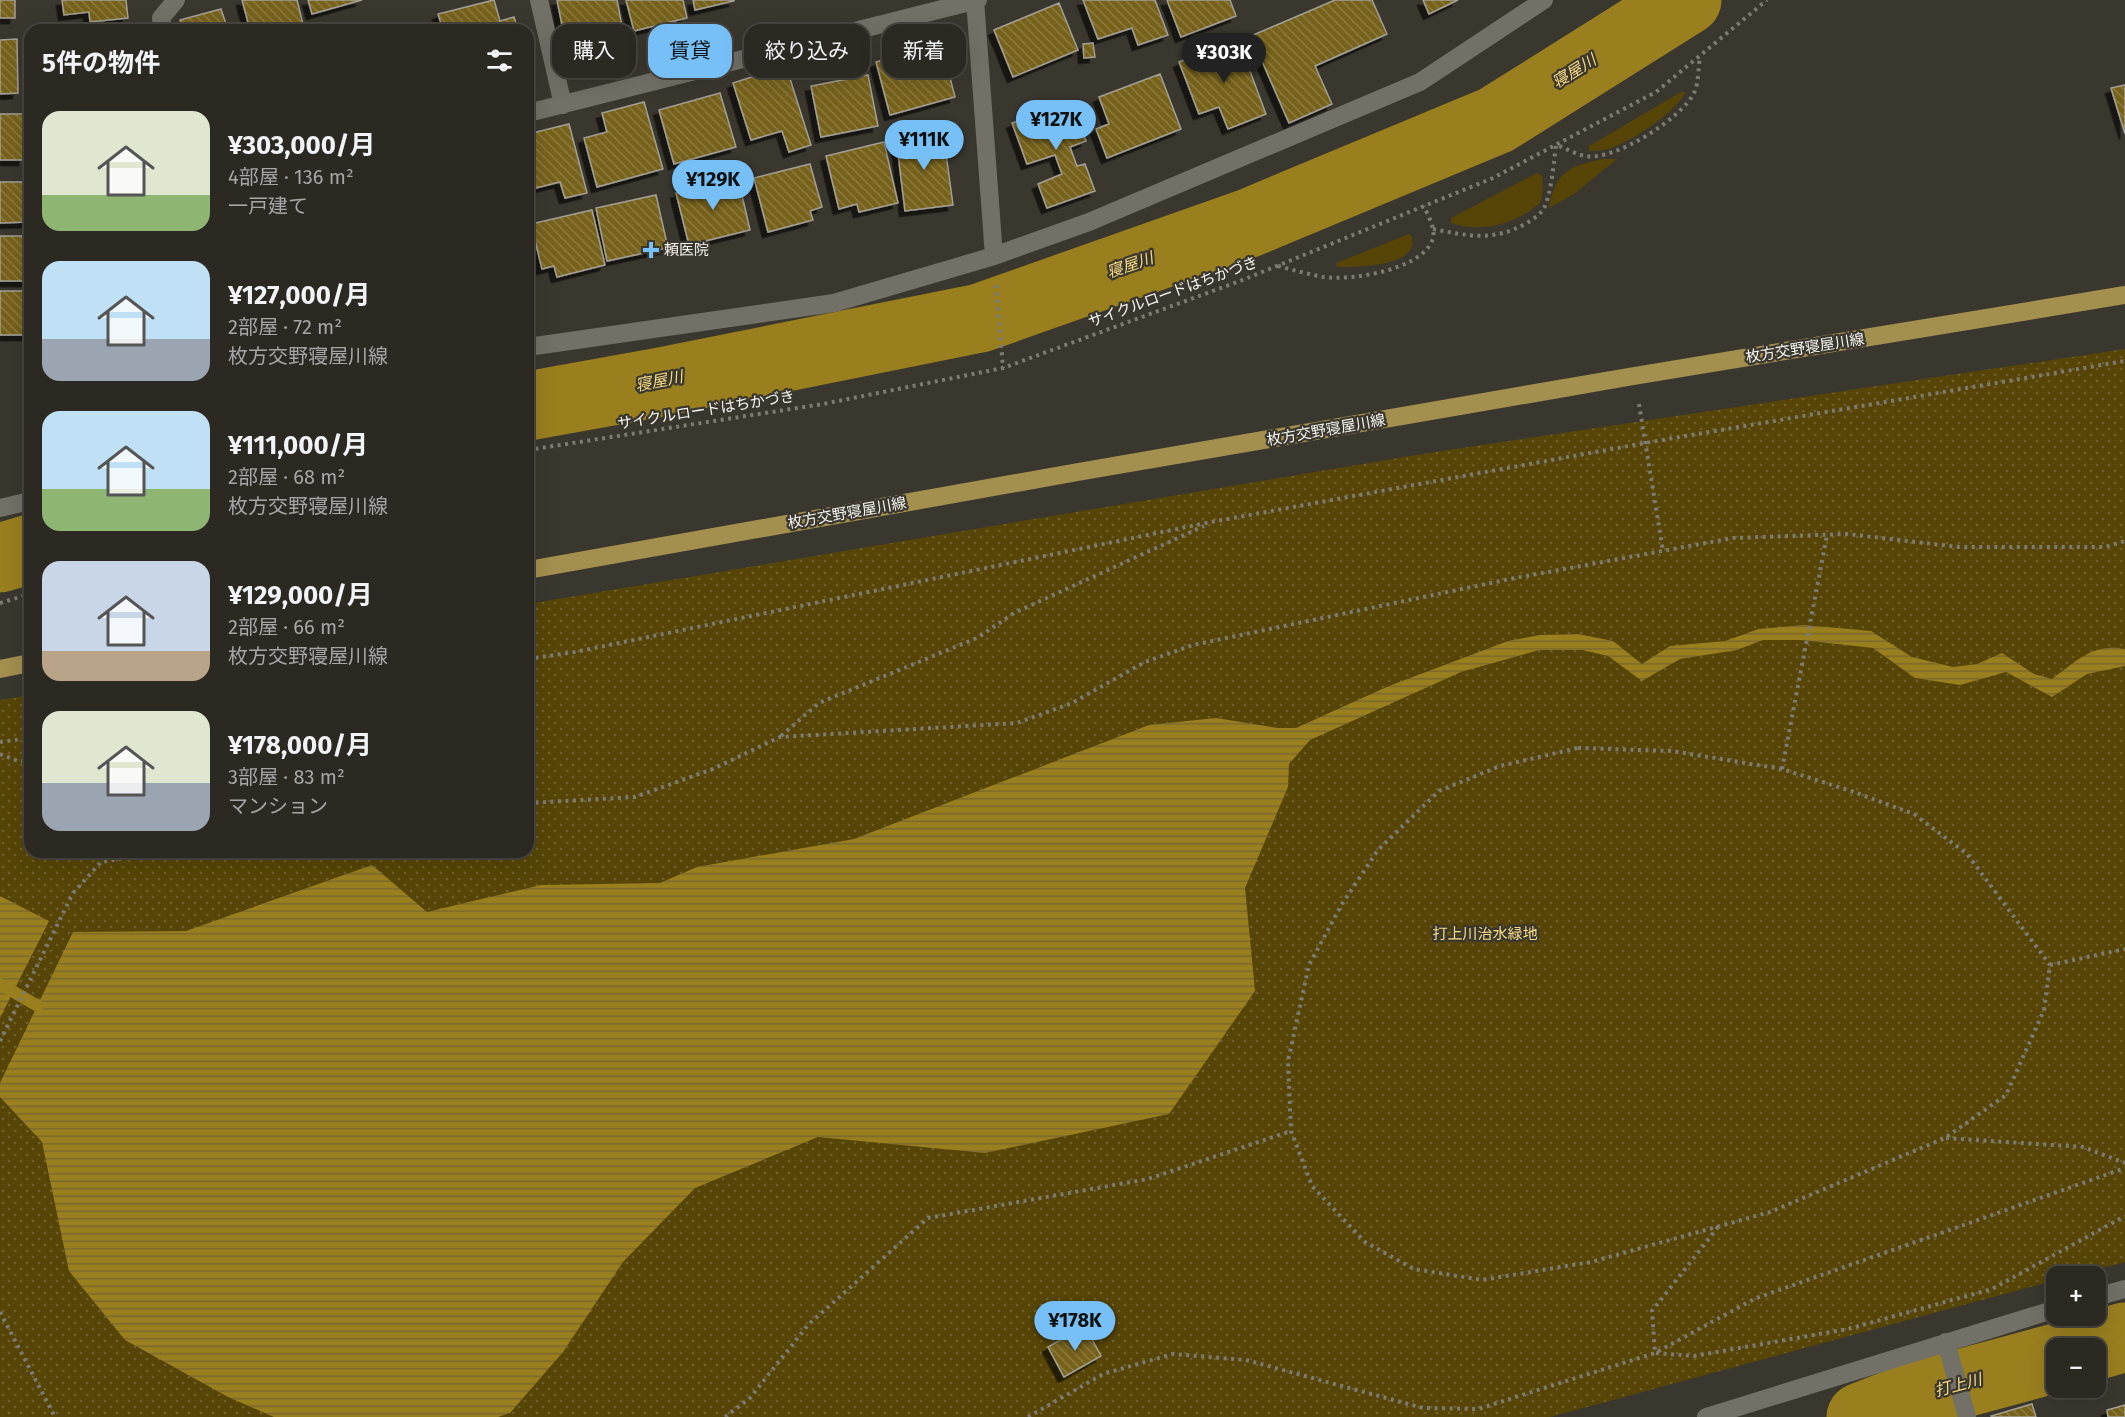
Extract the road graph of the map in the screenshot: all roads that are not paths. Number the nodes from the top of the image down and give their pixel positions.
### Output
1 (176, 0) edge
2 (539, 0) edge
3 (976, 0) edge
4 (1544, 0) edge
5 (162, 24) edge
6 (563, 105) junction
7 (534, 112) edge
8 (994, 256) junction
9 (2125, 295) edge
10 (534, 347) edge
11 (24, 502) edge
12 (0, 508) edge
13 (534, 569) edge
14 (24, 664) edge
15 (0, 669) edge
16 (2125, 1289) edge
17 (2106, 1295) edge
18 (2046, 1312) edge
19 (1946, 1342) junction
20 (1966, 1410) edge
21 (1706, 1417) edge

1 - 5 street
2 - 6 street
3 - 6 street
3 - 8 street
4 - 8 street
6 - 7 street
8 - 10 street
9 - 13 main road, 枚方交野寝屋川線
11 - 12 street
14 - 15 main road
16 - 17 street
18 - 19 street
19 - 20 street
19 - 21 street

